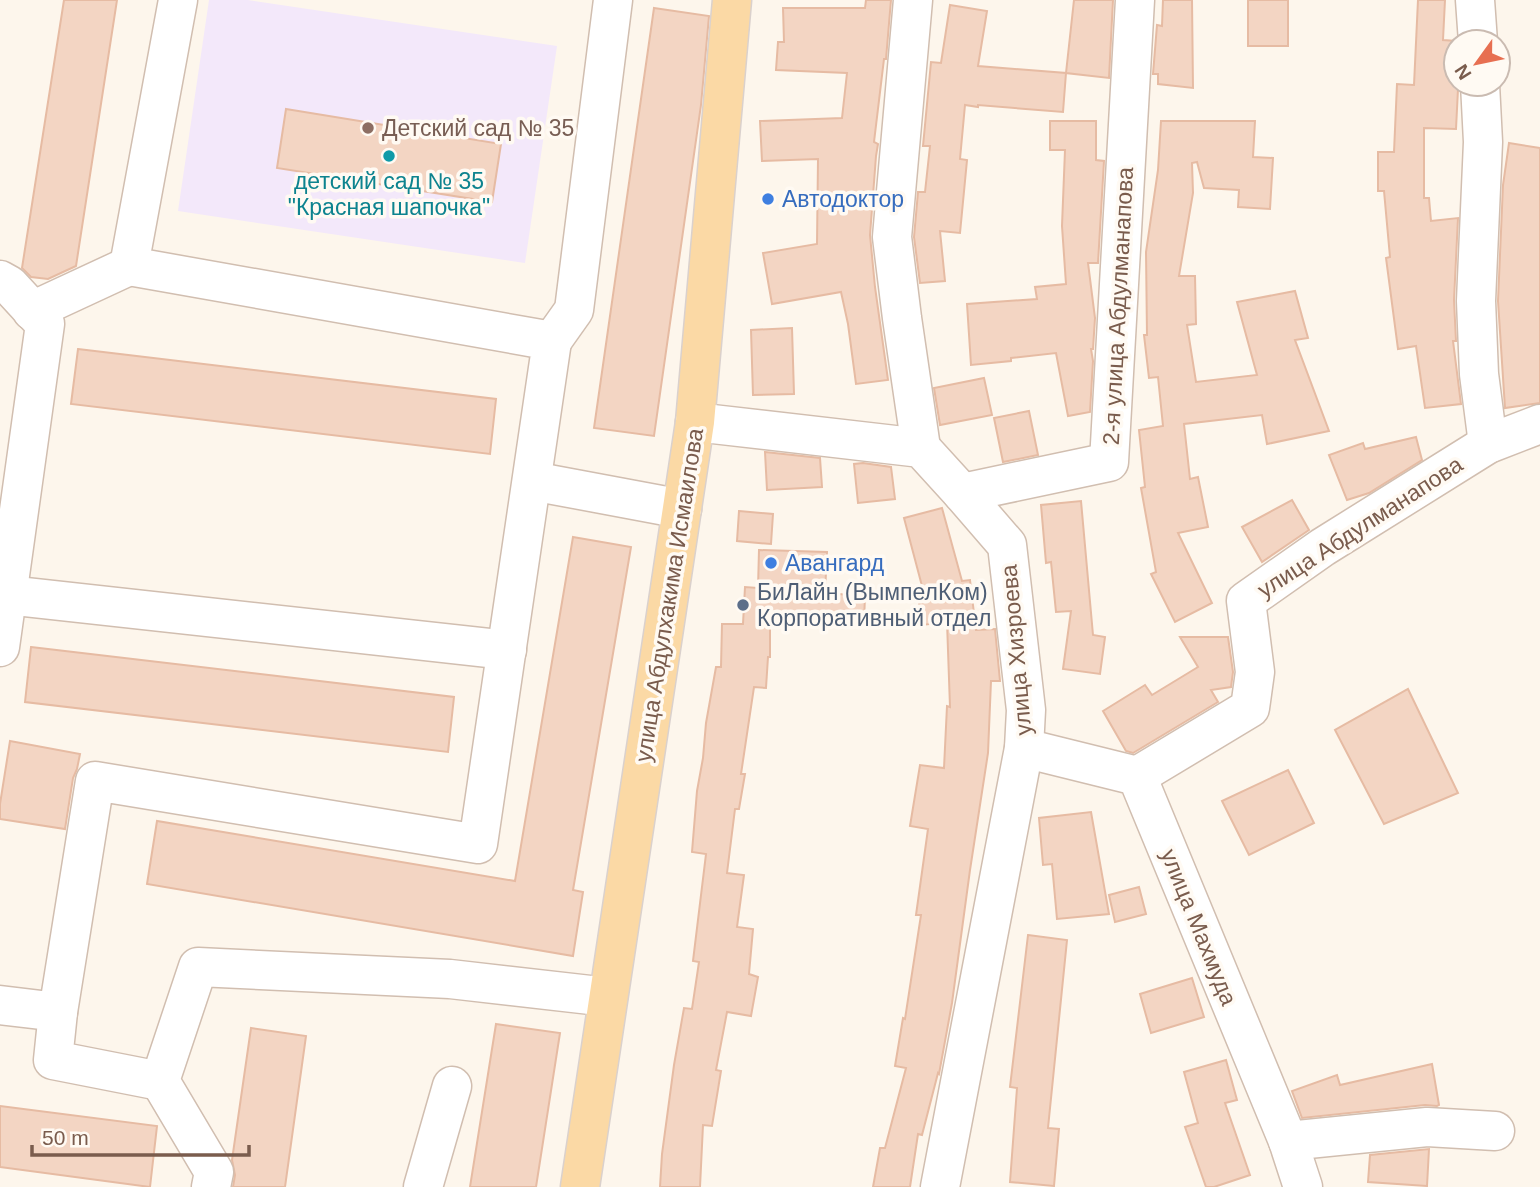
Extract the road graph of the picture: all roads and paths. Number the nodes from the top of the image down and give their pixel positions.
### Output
1 (178, 0) edge
2 (613, 0) edge
3 (732, 0) edge
4 (913, 0) edge
5 (1135, 0) edge
6 (1475, 0) edge
7 (1477, 28) edge
8 (1481, 98) edge
9 (129, 266) junction
10 (0, 280) edge
11 (32, 311) junction
12 (552, 341) junction
13 (695, 422) junction
14 (1540, 424) edge
15 (1489, 444) junction
16 (921, 448) junction
17 (532, 481) junction
18 (962, 493) junction
19 (682, 509) junction
20 (7, 595) junction
21 (0, 648) edge
22 (507, 650) junction
23 (1024, 748) junction
24 (1137, 776) junction
25 (608, 997) junction
26 (0, 1005) edge
27 (58, 1012) junction
28 (160, 1081) junction
29 (452, 1086) dead end
30 (1495, 1131) dead end
31 (1288, 1142) junction
32 (211, 1187) edge
33 (423, 1187) edge
34 (580, 1187) edge
35 (940, 1187) edge
36 (1303, 1187) edge

1 - 9 street
2 - 12 street
3 - 13 main road, улица Абдулхакима Исмаилова
4 - 16 street
5 - 18 street, 2-я улица Абдулманапова
6 - 7 street
8 - 15 street
9 - 11 street
9 - 12 street
10 - 11 street
11 - 20 street
12 - 17 street
13 - 16 street
13 - 19 main road, улица Абдулхакима Исмаилова
14 - 15 street, улица Абдулманапова
15 - 24 street, улица Абдулманапова
16 - 18 street, улица Хизроева
17 - 19 street
17 - 22 street
18 - 23 street, улица Хизроева
19 - 25 main road, улица Абдулхакима Исмаилова
20 - 21 street
20 - 22 street
22 - 27 street
23 - 24 street
23 - 35 street, улица Хизроева
24 - 31 street, улица Махмуда
25 - 28 street
25 - 34 main road, улица Абдулхакима Исмаилова
26 - 27 street
27 - 28 street
28 - 32 street
29 - 33 street
30 - 31 street
31 - 36 street, улица Махмуда

